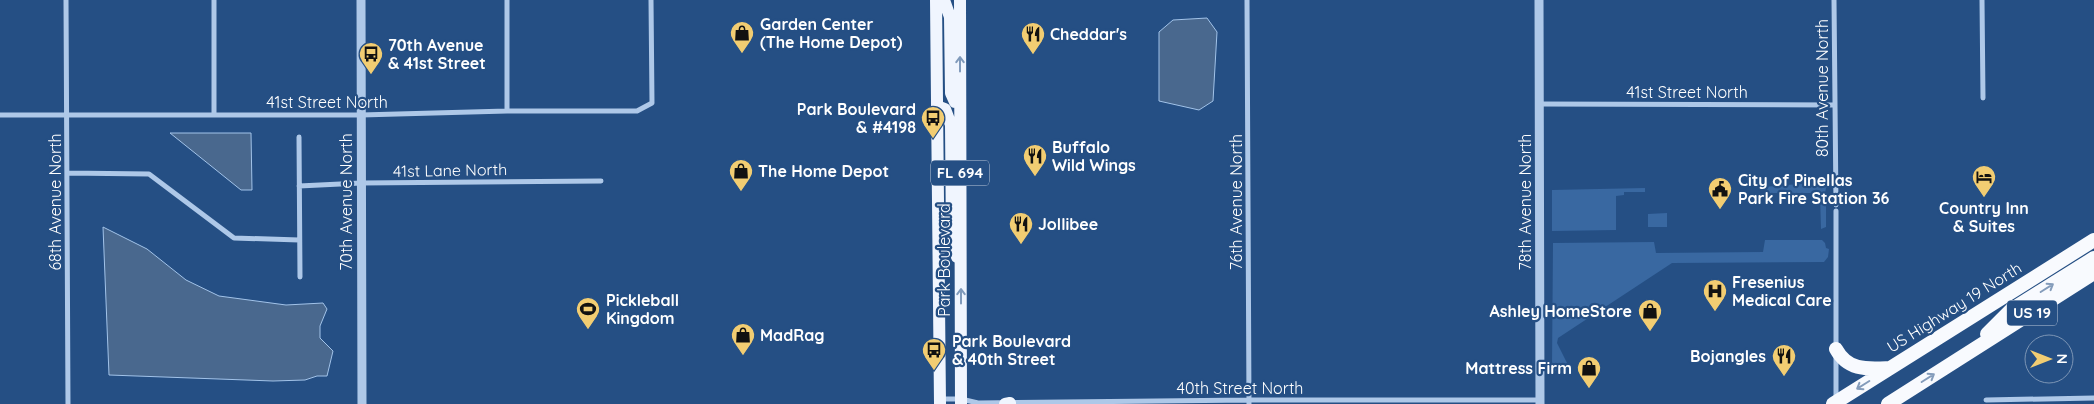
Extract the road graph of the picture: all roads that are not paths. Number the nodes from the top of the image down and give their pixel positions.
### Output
1 (66, 0) edge
2 (214, 0) edge
3 (361, 0) edge
4 (507, 0) edge
5 (652, 0) edge
6 (936, 0) edge
7 (944, 0) edge
8 (960, 0) edge
9 (1247, 0) edge
10 (1539, 0) edge
11 (1834, 0) edge
12 (1982, 0) edge
13 (1983, 98) dead end
14 (960, 102) junction
15 (1539, 104) junction
16 (1835, 105) junction
17 (937, 106) junction
18 (507, 111) junction
19 (0, 115) edge
20 (67, 115) junction
21 (214, 115) junction
22 (361, 115) junction
23 (299, 137) dead end
24 (67, 173) junction
25 (601, 181) dead end
26 (362, 183) junction
27 (299, 186) junction
28 (299, 240) junction
29 (2094, 240) edge
30 (2094, 258) edge
31 (961, 269) junction
32 (2094, 273) edge
33 (300, 277) dead end
34 (1836, 349) junction
35 (1969, 352) junction
36 (1890, 368) junction
37 (2094, 398) edge
38 (1986, 400) dead end
39 (940, 402) edge
40 (962, 402) edge
41 (1249, 402) edge
42 (1540, 402) edge
43 (1008, 403) edge
44 (1835, 403) edge
45 (68, 404) edge
46 (362, 404) edge
47 (1888, 404) edge

1 - 20 street, 68th Avenue North
2 - 21 street
3 - 22 street, 70th Avenue North
4 - 18 street
5 - 18 street, 41st Street North
6 - 17 main road, Park Boulevard / FL 694
7 - 14 main road
14 -> 8 main road, Park Boulevard / FL 694
9 - 41 street, 76th Avenue North
10 - 15 street, 78th Avenue North
11 - 16 street, 80th Avenue North
12 - 13 street
14 - 31 main road, Park Boulevard / FL 694
15 - 16 street, 41st Street North
15 - 42 street, 78th Avenue North
16 - 34 street, 80th Avenue North
17 - 31 main road
17 - 39 main road, Park Boulevard / FL 694
18 - 22 street, 41st Street North
19 - 20 street, 41st Street North
20 - 21 street, 41st Street North
20 - 24 street, 68th Avenue North
21 - 22 street, 41st Street North
22 - 26 street, 70th Avenue North
23 - 27 street
24 - 28 street
24 - 45 street, 68th Avenue North
25 - 26 street, 41st Lane North
26 - 27 street, 41st Lane North
26 - 46 street, 70th Avenue North
27 - 28 street
28 - 33 street
29 - 36 highway, US Highway 19 North / US 19
35 -> 30 highway
40 -> 31 main road, Park Boulevard / FL 694
32 - 35 highway, US 19
34 - 36 highway
34 - 44 street, 80th Avenue North
47 -> 35 highway, US 19
36 -> 44 highway, US Highway 19 North / US 19
37 - 38 street
39 - 40 street, 40th Street North
40 - 43 street, 40th Street North
41 - 42 street, 40th Street North
41 - 43 street, 40th Street North

